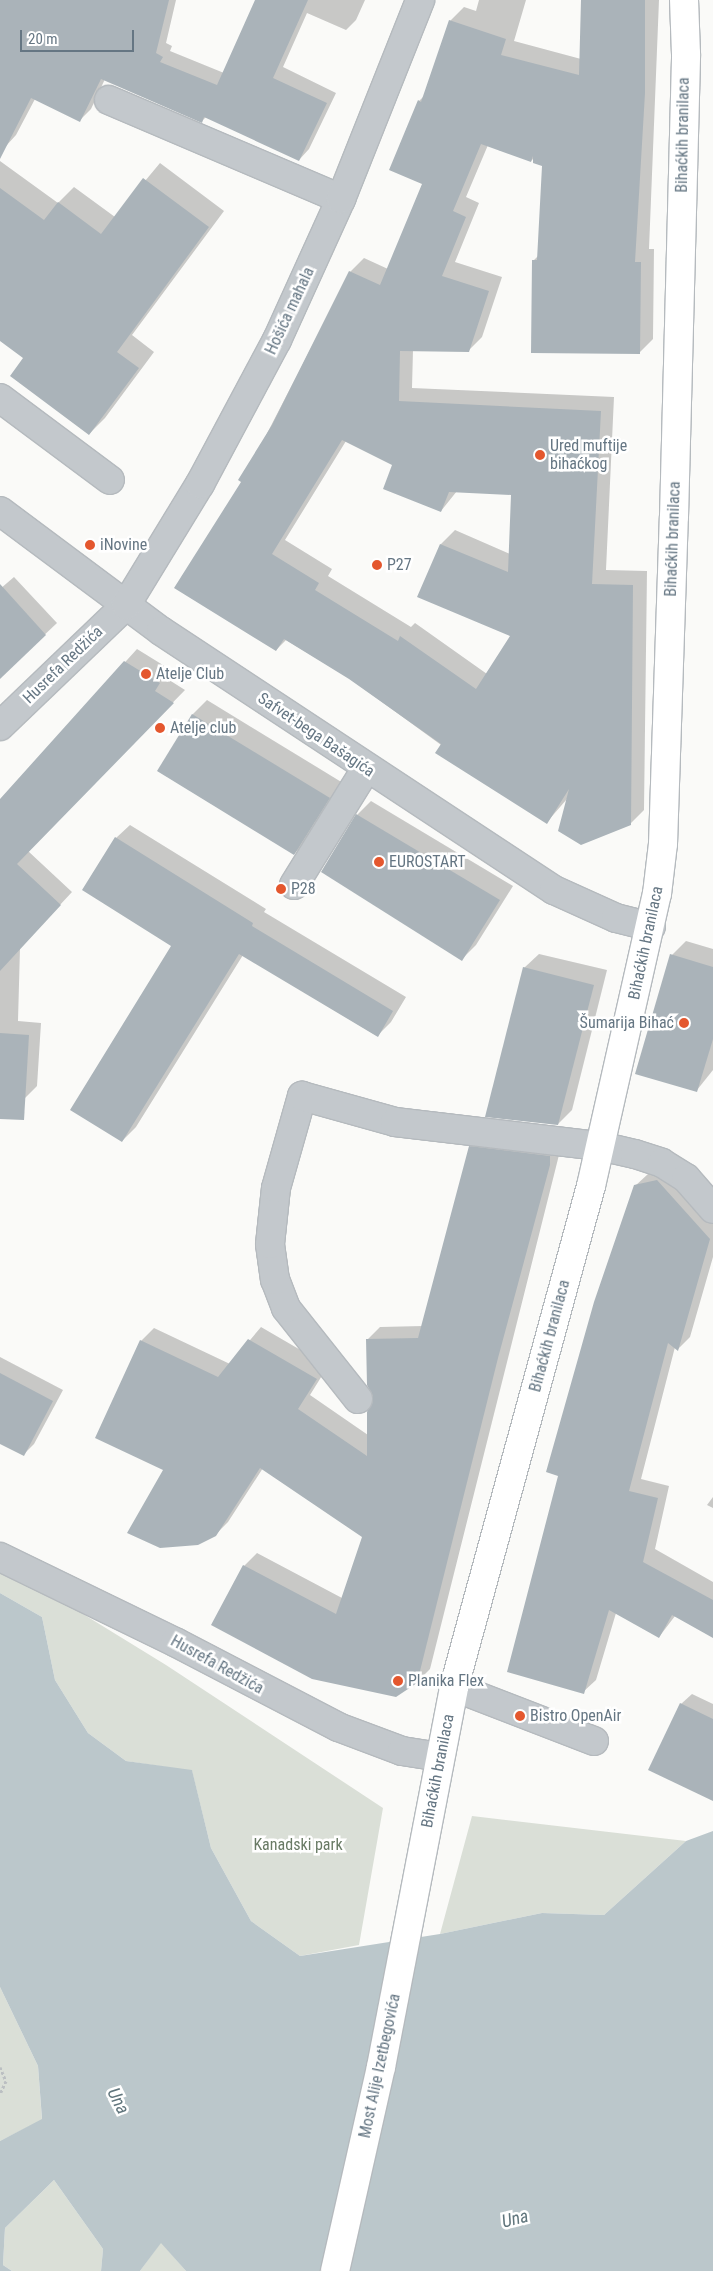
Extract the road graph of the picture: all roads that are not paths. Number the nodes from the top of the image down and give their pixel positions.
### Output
1 (420, 0) edge
2 (684, 0) edge
3 (109, 100) dead end
4 (341, 199) junction
5 (0, 398) edge
6 (110, 480) dead end
7 (0, 511) edge
8 (126, 605) junction
9 (0, 726) edge
10 (366, 769) junction
11 (294, 885) dead end
12 (651, 927) junction
13 (600, 1146) junction
14 (713, 1209) edge
15 (358, 1399) dead end
16 (0, 1557) edge
17 (454, 1687) junction
18 (594, 1741) dead end
19 (439, 1757) junction
20 (421, 1860) joint
21 (335, 2271) edge

1 - 4 street, Hošića mahala
2 - 12 main road, Bihaćkih branilaca
3 - 4 street
4 - 8 street, Hošića mahala
5 - 6 street
7 - 8 street, Safvet-bega Bašagića
8 - 9 street, Husrefa Redžića
8 - 10 street, Safvet-bega Bašagića
10 - 11 street
10 - 12 street, Safvet-bega Bašagića
12 - 13 main road, Bihaćkih branilaca
13 - 14 street
13 - 15 street
13 - 17 main road, Bihaćkih branilaca
16 - 19 street, Husrefa Redžića
17 - 18 street
17 - 19 main road, Bihaćkih branilaca
19 - 20 main road, Bihaćkih branilaca
20 - 21 main road, Most Alije Izetbegovića

